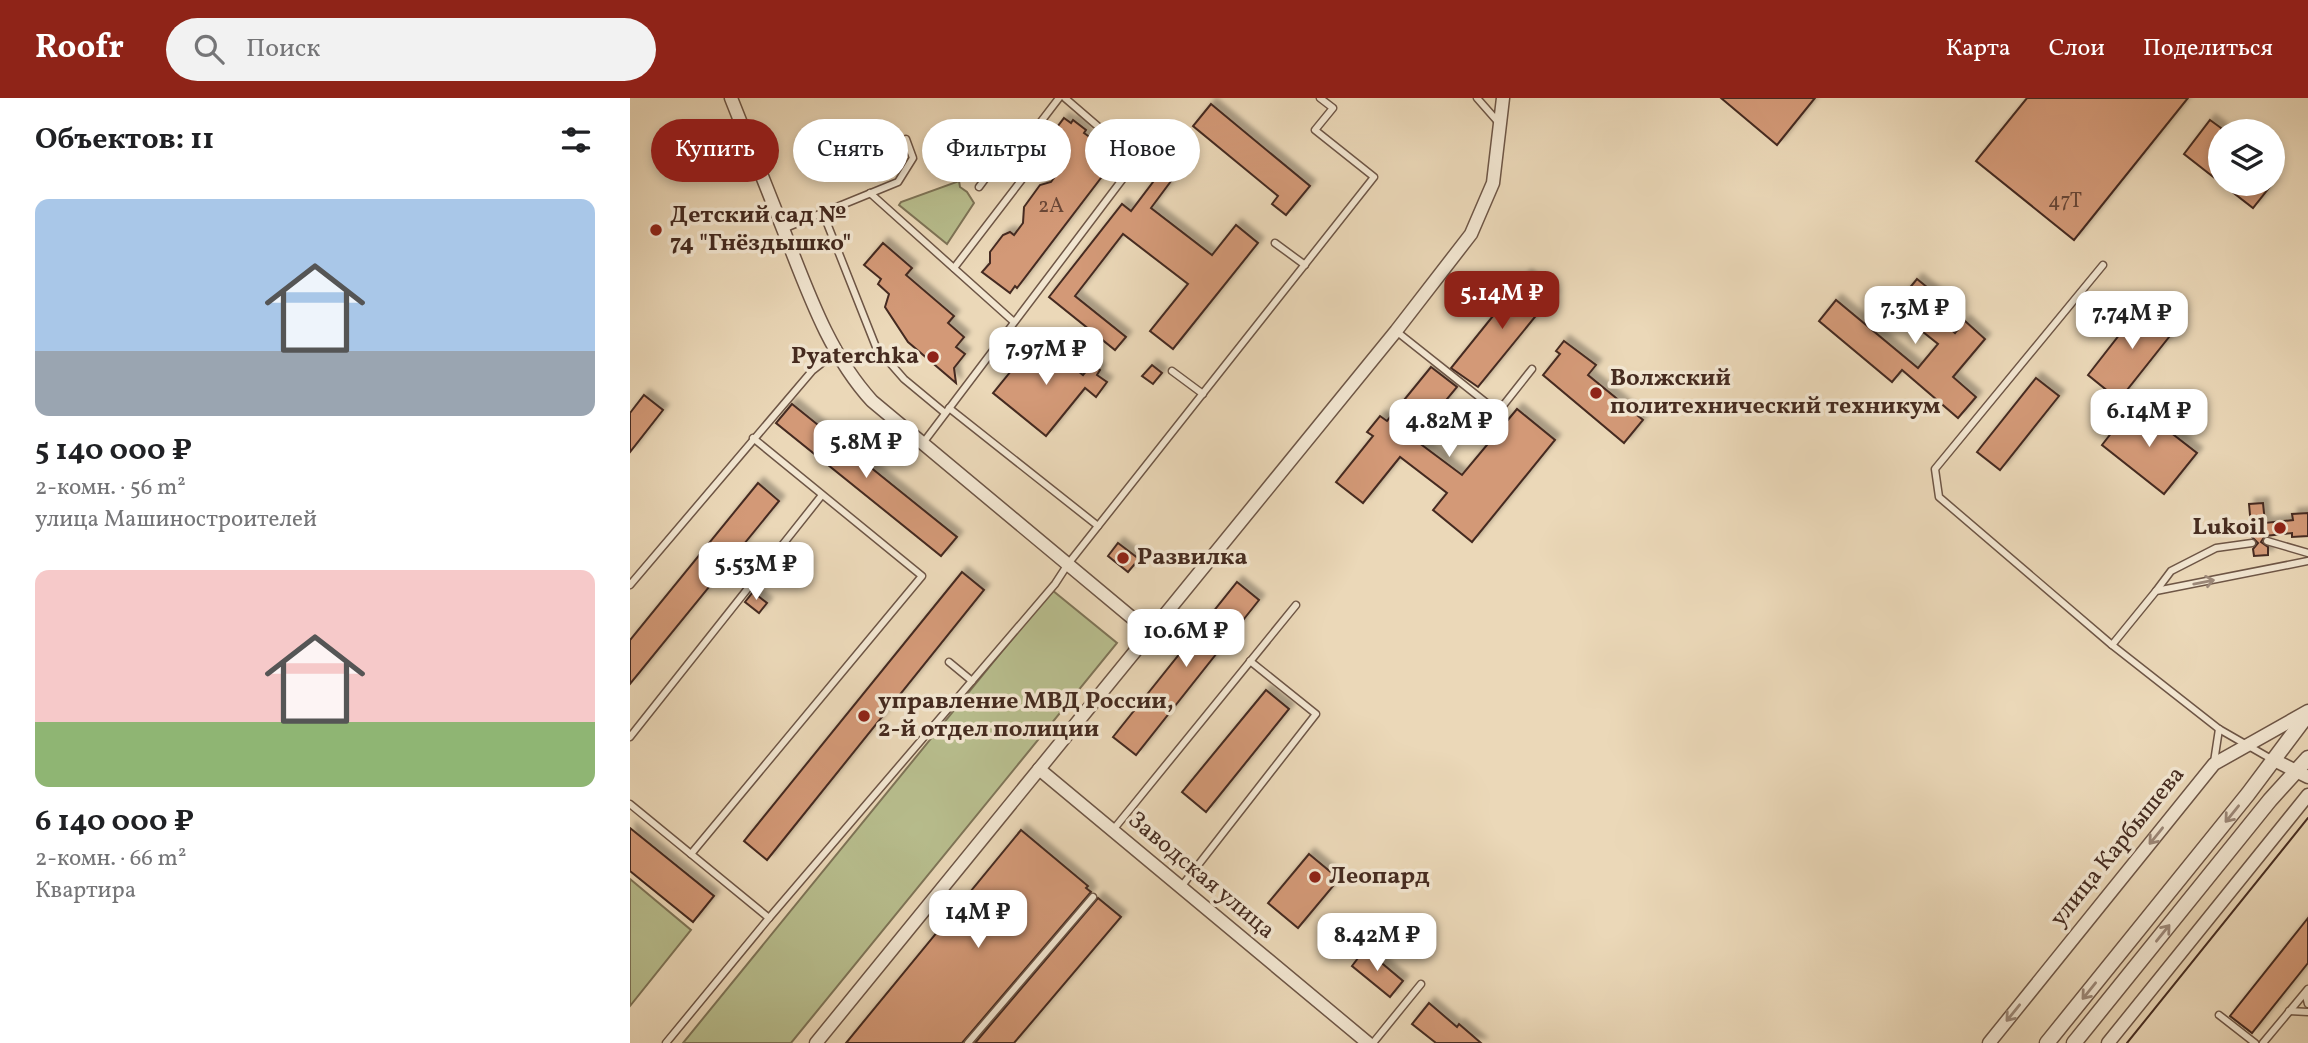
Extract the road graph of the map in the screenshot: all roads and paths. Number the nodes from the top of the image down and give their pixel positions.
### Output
1 (731, 98) edge
2 (1059, 98) edge
3 (1065, 98) edge
4 (1320, 98) edge
5 (1477, 98) edge
6 (1503, 98) edge
7 (1043, 119) edge
8 (1500, 125) junction
9 (908, 146) edge
10 (908, 167) edge
11 (898, 182) edge
12 (983, 182) edge
13 (1020, 182) edge
14 (979, 187) dead end
15 (870, 193) junction
16 (823, 213) junction
17 (783, 229) junction
18 (1275, 243) dead end
19 (1305, 265) junction
20 (2104, 265) dead end
21 (954, 268) junction
22 (1014, 322) junction
23 (1396, 331) junction
24 (836, 352) junction
25 (1532, 369) dead end
26 (1172, 371) dead end
27 (1203, 394) junction
28 (947, 411) junction
29 (753, 438) junction
30 (923, 443) junction
31 (822, 495) junction
32 (1098, 526) junction
33 (2267, 541) dead end
34 (2252, 543) dead end
35 (2308, 553) edge
36 (2308, 561) edge
37 (1068, 564) junction
38 (630, 585) edge
39 (2157, 591) junction
40 (1296, 605) dead end
41 (1149, 632) junction
42 (2112, 645) junction
43 (1251, 661) junction
44 (949, 662) dead end
45 (972, 681) junction
46 (2308, 713) edge
47 (2219, 729) junction
48 (630, 737) edge
49 (2249, 746) junction
50 (2308, 758) edge
51 (2274, 760) junction
52 (2214, 764) junction
53 (1039, 769) junction
54 (2302, 775) edge
55 (2308, 795) edge
56 (630, 804) edge
57 (1113, 830) junction
58 (691, 854) junction
59 (1181, 887) junction
60 (1093, 897) dead end
61 (769, 918) junction
62 (1421, 984) dead end
63 (2308, 990) edge
64 (2308, 1004) edge
65 (2289, 1011) junction
66 (2308, 1012) edge
67 (2219, 1014) dead end
68 (2110, 1042) edge
69 (667, 1043) edge
70 (816, 1043) edge
71 (968, 1043) edge
72 (1371, 1043) edge
73 (1989, 1043) edge
74 (2047, 1043) edge
75 (2074, 1043) edge
76 (2255, 1043) edge
77 (2263, 1043) edge

1 - 17 street
2 - 7 lane
3 - 22 lane
4 - 19 lane
5 - 8 lane
6 - 8 street
8 - 23 street
9 - 10 lane
11 - 15 lane
12 - 14 lane
13 - 21 lane
15 - 16 lane
15 - 21 lane
16 - 17 lane
16 - 28 lane
17 - 24 street
18 - 19 lane
19 - 27 lane
20 - 42 lane
21 - 22 lane
22 - 28 lane
23 - 25 lane
23 - 41 street
24 - 29 lane
24 - 30 street
26 - 27 lane
27 - 32 lane
28 - 30 lane
28 - 32 lane
29 - 31 lane
29 - 38 lane
30 - 37 street
31 - 48 lane
31 - 58 lane
32 - 37 lane
33 - 35 lane
34 - 39 lane
39 -> 36 lane
37 - 41 street
37 - 45 lane
39 - 42 lane
40 - 43 lane
41 - 53 street
42 - 47 lane
43 - 57 lane
43 - 59 lane
44 - 45 lane
45 - 61 lane
46 - 49 street, улица Карбышева
46 - 51 street, улица Карбышева
47 - 49 lane
47 - 52 lane
49 - 51 lane
49 - 52 street, улица Карбышева
50 - 54 street
51 - 54 street
51 -> 74 street, улица Карбышева
52 -> 73 street, улица Карбышева
53 - 57 street, Заводская улица
53 - 70 street
75 -> 54 street
55 - 68 street
56 - 58 lane
57 - 59 street, Заводская улица
58 - 61 lane
59 - 72 street, Заводская улица
60 - 71 lane
61 - 69 lane
62 - 72 lane
63 - 64 lane
63 - 65 lane
65 - 66 lane
65 - 77 lane
67 - 76 lane

